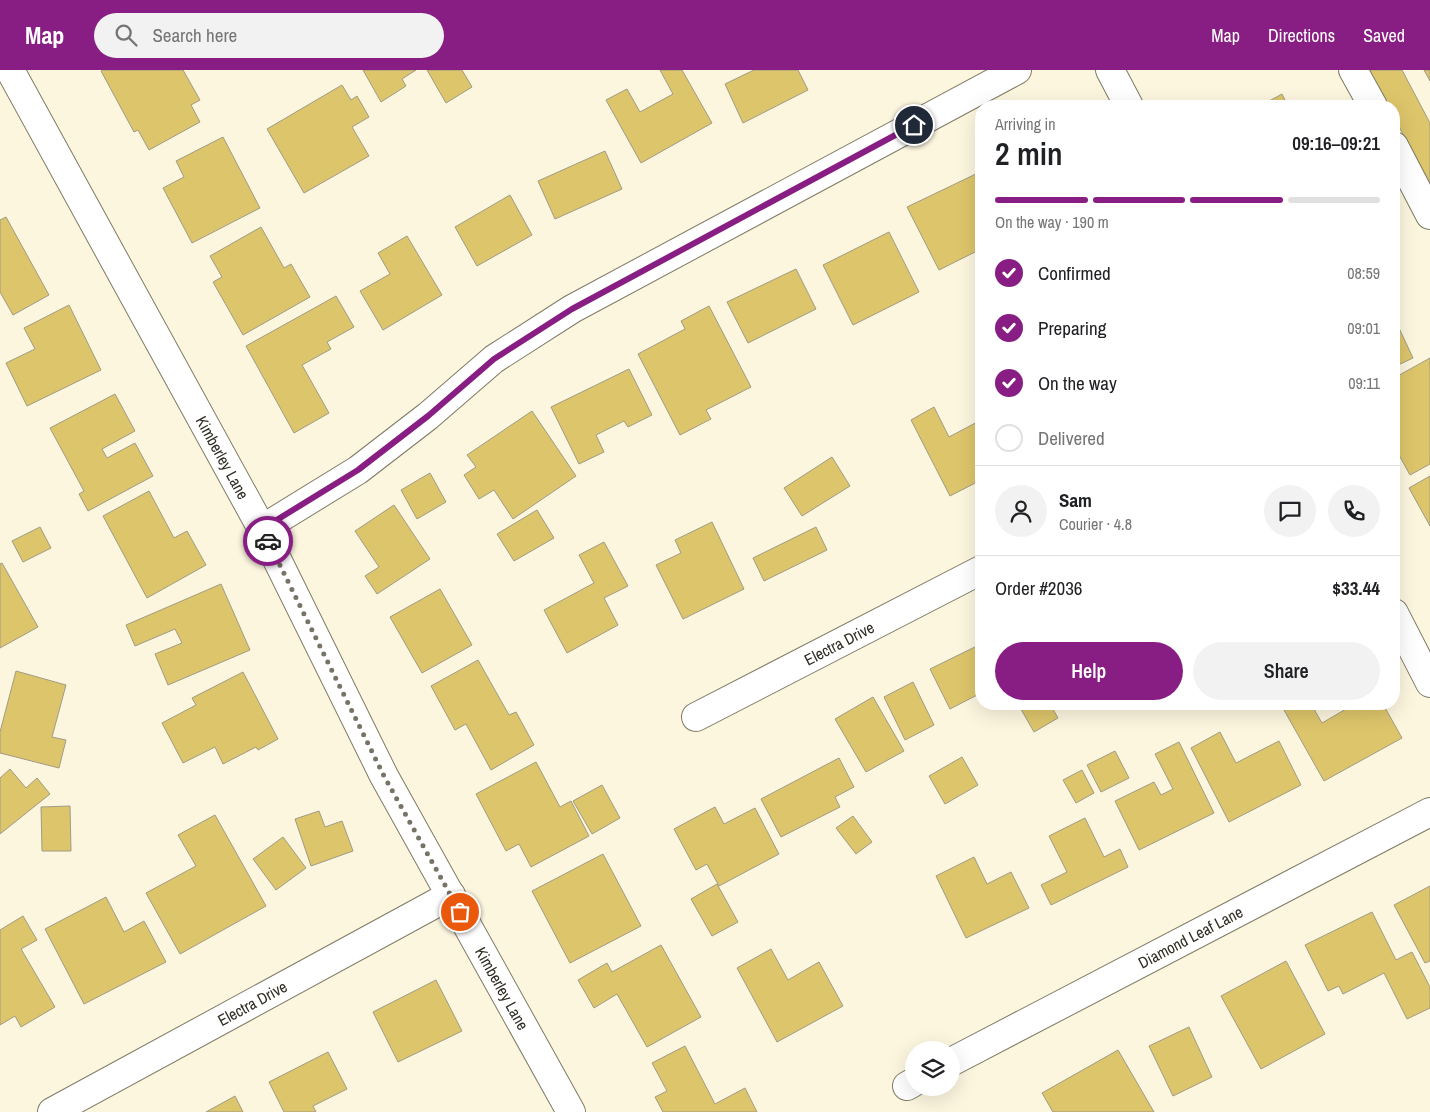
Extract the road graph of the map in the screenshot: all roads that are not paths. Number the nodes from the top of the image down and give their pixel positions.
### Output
1 (10, 70) edge
2 (1017, 70) edge
3 (1110, 70) edge
4 (1353, 70) edge
5 (1126, 100) edge
6 (1369, 100) edge
7 (1400, 158) edge
8 (1430, 215) edge
9 (262, 529) junction
10 (975, 573) edge
11 (1400, 625) edge
12 (1430, 683) edge
13 (696, 717) dead end
14 (1430, 812) edge
15 (451, 895) junction
16 (960, 1057) edge
17 (52, 1112) edge
18 (571, 1112) edge

1 - 9 street, Kimberley Lane
2 - 9 street
3 - 5 street
4 - 6 street
7 - 8 street
9 - 15 street, Kimberley Lane
10 - 13 street, Electra Drive
11 - 12 street
14 - 16 street, Diamond Leaf Lane
15 - 17 street, Electra Drive
15 - 18 street, Kimberley Lane

